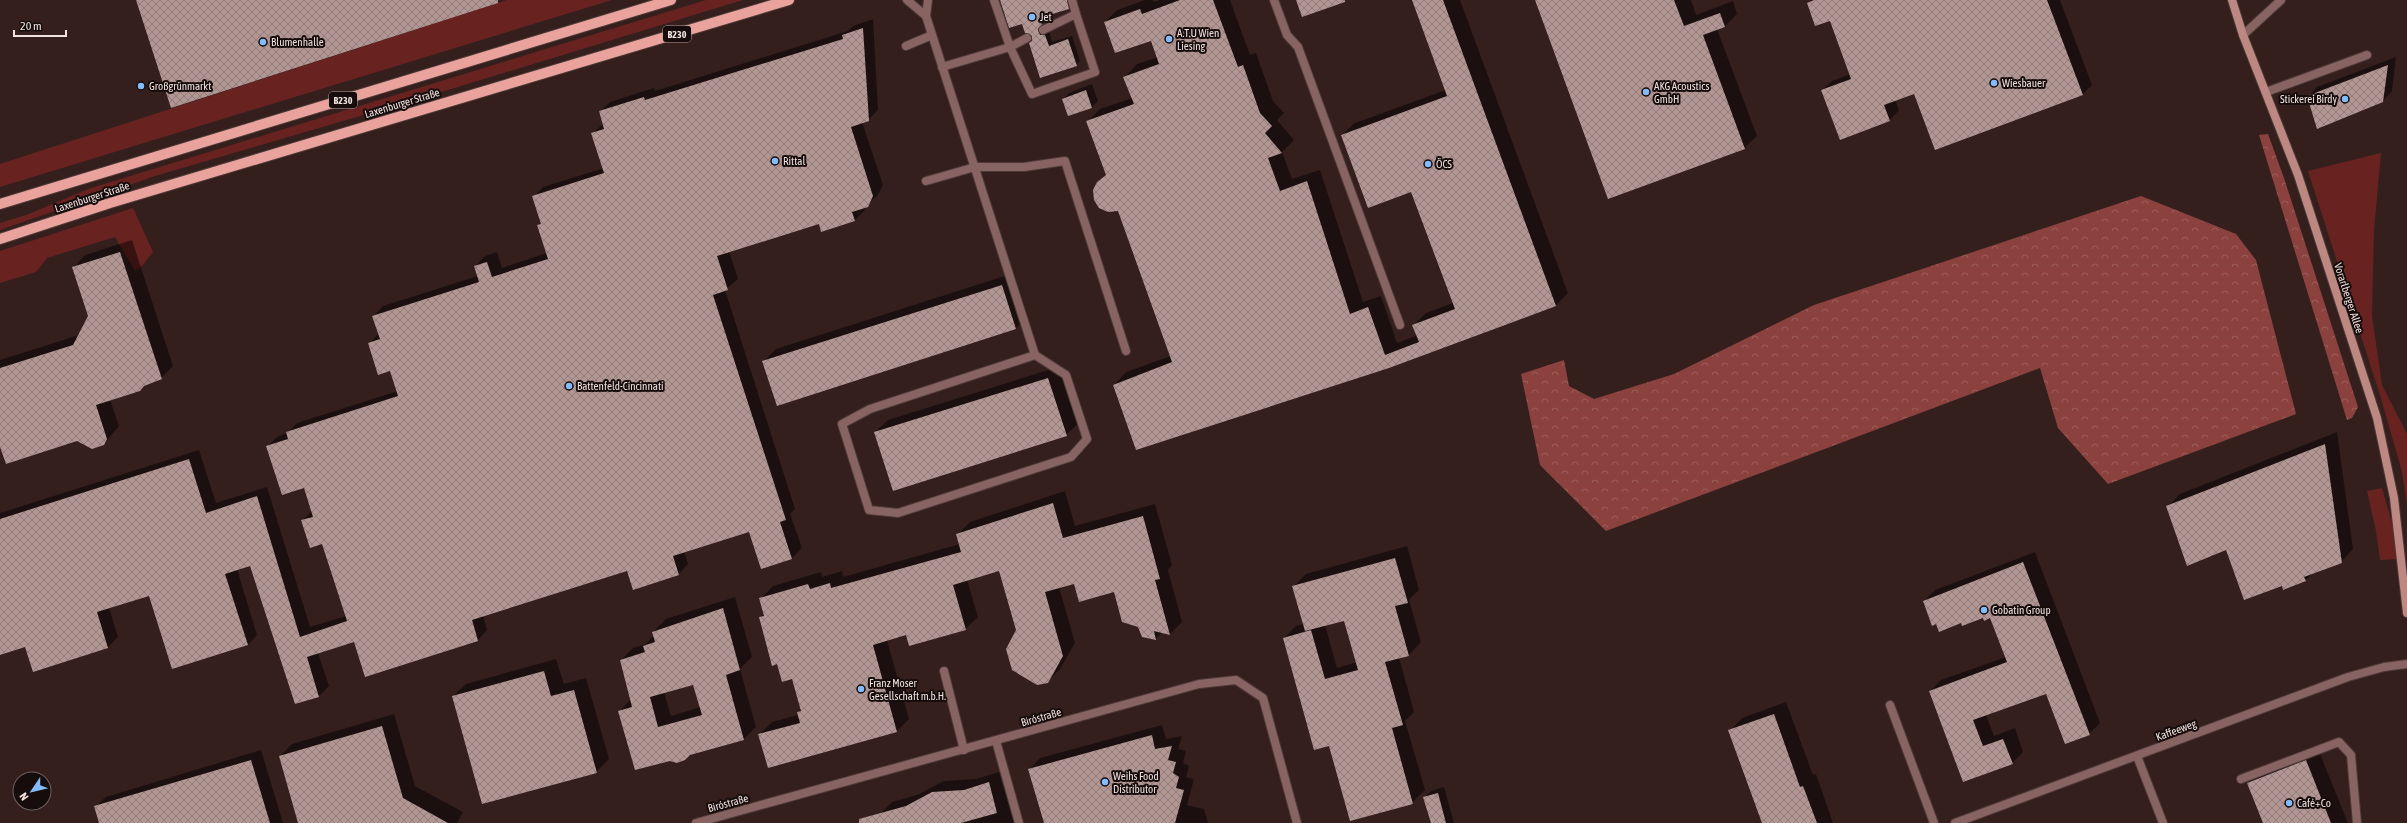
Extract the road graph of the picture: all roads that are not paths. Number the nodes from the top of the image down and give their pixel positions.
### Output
1 (671, 0) edge
2 (789, 0) edge
3 (907, 0) edge
4 (928, 0) edge
5 (994, 0) edge
6 (1072, 0) edge
7 (1274, 0) edge
8 (2232, 0) edge
9 (2281, 0) edge
10 (1076, 14) junction
11 (926, 16) junction
12 (1043, 30) dead end
13 (932, 35) junction
14 (2243, 35) junction
15 (1027, 38) dead end
16 (906, 46) dead end
17 (1010, 47) junction
18 (2367, 55) dead end
19 (942, 67) junction
20 (2266, 92) junction
21 (975, 167) junction
22 (926, 181) dead end
23 (0, 204) edge
24 (0, 239) edge
25 (1400, 325) dead end
26 (1126, 351) dead end
27 (1035, 355) junction
28 (2407, 613) edge
29 (2407, 664) edge
30 (944, 671) dead end
31 (1890, 705) dead end
32 (996, 741) junction
33 (964, 750) junction
34 (2137, 756) junction
35 (2241, 779) dead end
36 (696, 823) edge
37 (1019, 823) edge
38 (1297, 823) edge
39 (1934, 823) edge
40 (1955, 823) edge
41 (2163, 823) edge
42 (2357, 823) edge

1 - 23 main road, Laxenburger Straße / B230
2 - 24 main road, Laxenburger Straße / B230
3 - 11 street
4 - 11 street
5 - 17 street
6 - 10 street
7 - 25 street
8 - 14 main road, Vorarlberger Allee
9 - 14 street
10 - 12 street
10 - 17 street
11 - 13 street
13 - 16 street
13 - 19 street
14 - 20 main road, Vorarlberger Allee
15 - 17 street
17 - 19 street
18 - 20 street
19 - 21 street
20 - 28 main road, Vorarlberger Allee
21 - 22 street
21 - 26 street
21 - 27 street
27 - 27 street
29 - 34 street, Kaffeeweg
30 - 33 street
31 - 39 street
32 - 33 street, Biróstraße
32 - 37 street
32 - 38 street, Biróstraße
33 - 36 street, Biróstraße
34 - 40 street, Kaffeeweg
34 - 41 street
35 - 42 street

